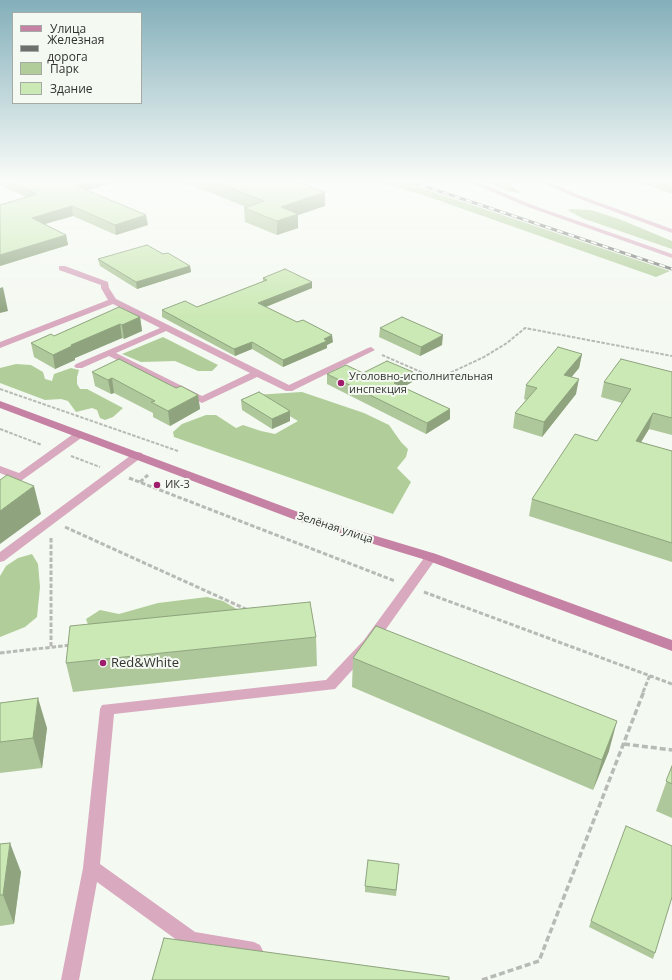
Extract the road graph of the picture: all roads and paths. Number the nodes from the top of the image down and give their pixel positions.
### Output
1 (589, 227) edge
2 (660, 227) edge
3 (672, 231) edge
4 (672, 256) edge
5 (62, 268) dead end
6 (113, 301) junction
7 (166, 328) junction
8 (0, 335) edge
9 (4, 343) edge
10 (371, 350) dead end
11 (108, 353) junction
12 (672, 356) edge
13 (393, 360) dead end
14 (78, 366) dead end
15 (256, 374) junction
16 (0, 389) edge
17 (0, 404) edge
18 (0, 429) edge
19 (80, 434) junction
20 (57, 451) junction
21 (178, 451) dead end
22 (138, 455) junction
23 (0, 469) edge
24 (114, 473) junction
25 (20, 477) junction
26 (0, 491) edge
27 (50, 521) junction
28 (431, 557) junction
29 (0, 558) edge
30 (410, 587) junction
31 (252, 612) edge
32 (74, 645) edge
33 (672, 646) edge
34 (51, 647) junction
35 (0, 653) edge
36 (650, 675) junction
37 (672, 684) edge
38 (624, 744) junction
39 (672, 750) edge
40 (91, 868) junction
41 (267, 953) edge
42 (70, 980) edge
43 (482, 980) edge

1 - 4 lane
2 - 3 lane
5 - 6 lane
6 - 7 lane
6 - 9 lane
7 - 11 lane
7 - 15 lane
8 - 9 lane
10 - 15 lane
11 - 14 lane
11 - 15 lane
12 - 13 path
16 - 21 path
17 - 19 main road, Зелёная улица
18 - 20 path
19 - 20 lane
19 - 22 main road, Зелёная улица
20 - 24 path
20 - 25 lane
22 - 24 lane
22 - 28 main road, Зелёная улица
23 - 25 lane
24 - 27 lane
24 - 30 path
25 - 26 lane
27 - 29 lane
27 - 31 path
27 - 34 path
28 - 30 lane
28 - 33 main road, Зелёная улица
30 - 36 path
30 - 40 lane
32 - 34 path
34 - 35 path
36 - 37 path
36 - 38 path
38 - 39 path
38 - 43 path
40 - 41 lane
40 - 42 lane

